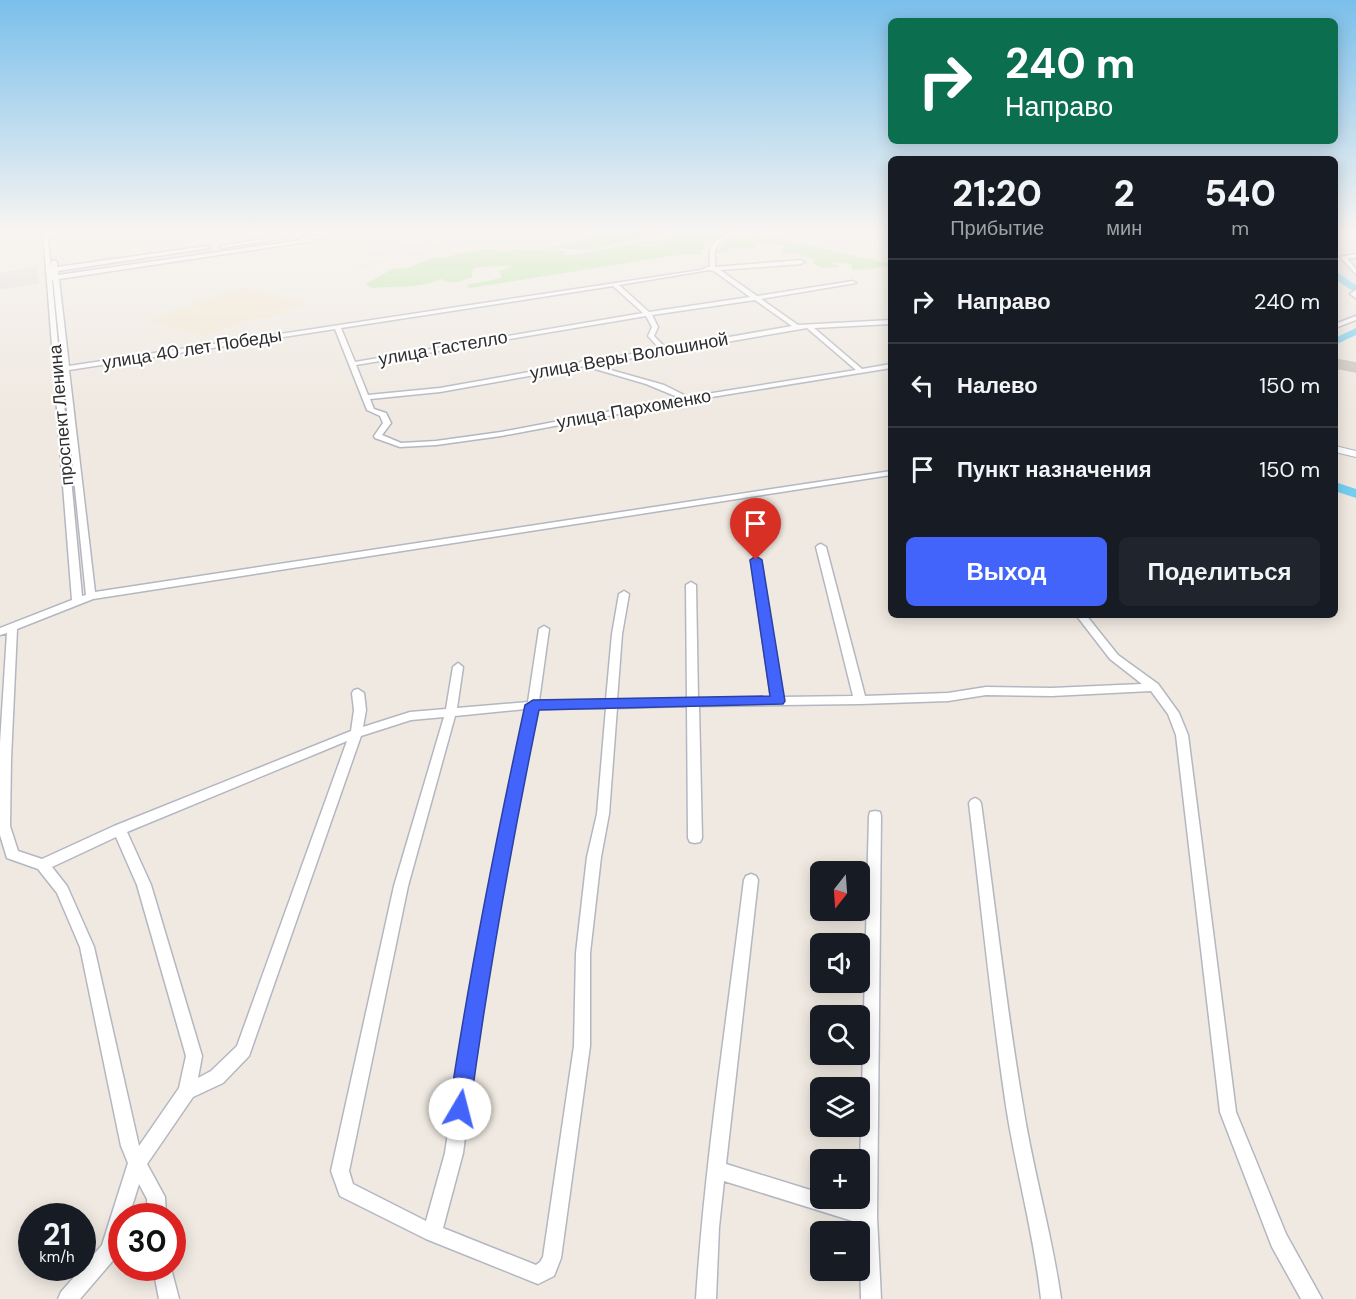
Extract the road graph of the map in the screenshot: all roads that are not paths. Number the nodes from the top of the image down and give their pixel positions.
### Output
1 (53, 292) edge
2 (55, 292) edge
3 (571, 292) edge
4 (623, 292) edge
5 (746, 292) edge
6 (792, 292) edge
7 (754, 297) junction
8 (648, 314) junction
9 (1356, 318) edge
10 (888, 322) edge
11 (1338, 325) edge
12 (338, 327) junction
13 (797, 327) junction
14 (810, 328) junction
15 (664, 350) junction
16 (581, 363) junction
17 (352, 364) junction
18 (888, 366) edge
19 (66, 369) junction
20 (860, 369) junction
21 (57, 370) junction
22 (367, 397) junction
23 (687, 399) junction
24 (1338, 450) edge
25 (1356, 454) edge
26 (888, 472) edge
27 (821, 547) dead end
28 (756, 560) dead end
29 (691, 585) dead end
30 (624, 594) dead end
31 (91, 596) junction
32 (77, 600) junction
33 (1083, 618) edge
34 (544, 629) dead end
35 (6, 630) edge
36 (458, 667) dead end
37 (1155, 687) junction
38 (358, 693) dead end
39 (860, 700) junction
40 (777, 701) junction
41 (694, 702) junction
42 (612, 703) junction
43 (533, 705) junction
44 (451, 711) junction
45 (356, 733) junction
46 (975, 803) dead end
47 (875, 816) dead end
48 (119, 830) junction
49 (695, 838) dead end
50 (43, 865) junction
51 (751, 880) dead end
52 (188, 1091) junction
53 (137, 1162) junction
54 (716, 1170) junction
55 (127, 1203) edge
56 (156, 1203) edge
57 (868, 1217) junction
58 (432, 1233) junction
59 (108, 1257) edge
60 (165, 1281) edge
61 (68, 1299) edge
62 (170, 1299) edge
63 (706, 1299) edge
64 (872, 1299) edge
65 (1051, 1299) edge
66 (1312, 1299) edge

1 - 21 street, проспект Ленина
2 - 19 street, проспект Ленина
3 - 12 street, улица 40 лет Победы
4 - 8 street
5 - 7 street
6 - 7 street, улица Гастелло
7 - 8 street, улица Гастелло
7 - 13 street
8 - 15 street
8 - 17 street, улица Гастелло
9 - 11 street
10 - 14 street, улица Веры Волошиной
12 - 17 street
12 - 19 street, улица 40 лет Победы
13 - 14 street, улица Веры Волошиной
13 - 15 street, улица Веры Волошиной
14 - 20 street
15 - 16 street, улица Веры Волошиной
16 - 22 street, улица Веры Волошиной
16 - 23 street
17 - 22 street
18 - 20 street, улица Пархоменко
19 - 21 street, улица 40 лет Победы
19 - 31 street, проспект Ленина
20 - 23 street, улица Пархоменко
21 - 32 street, проспект Ленина
22 - 23 street, улица Пархоменко
24 - 25 main road
26 - 31 street
27 - 39 street
28 - 40 street
29 - 41 street
30 - 42 street
31 - 32 street
32 - 35 street
33 - 37 street
34 - 43 street
35 - 50 street
36 - 44 street
37 - 39 street
37 - 66 street
38 - 45 street
39 - 40 street
40 - 41 street
41 - 42 street
41 - 49 street
42 - 43 street
42 - 58 street
43 - 44 street
43 - 58 street
44 - 45 street
44 - 58 street
45 - 48 street
45 - 52 street
46 - 65 street
47 - 57 street
48 - 50 street
48 - 52 street
50 - 53 street
51 - 54 street
52 - 53 street
53 - 55 street
53 - 56 street
54 - 57 street
54 - 63 street
57 - 64 street
59 - 61 street
60 - 62 street

